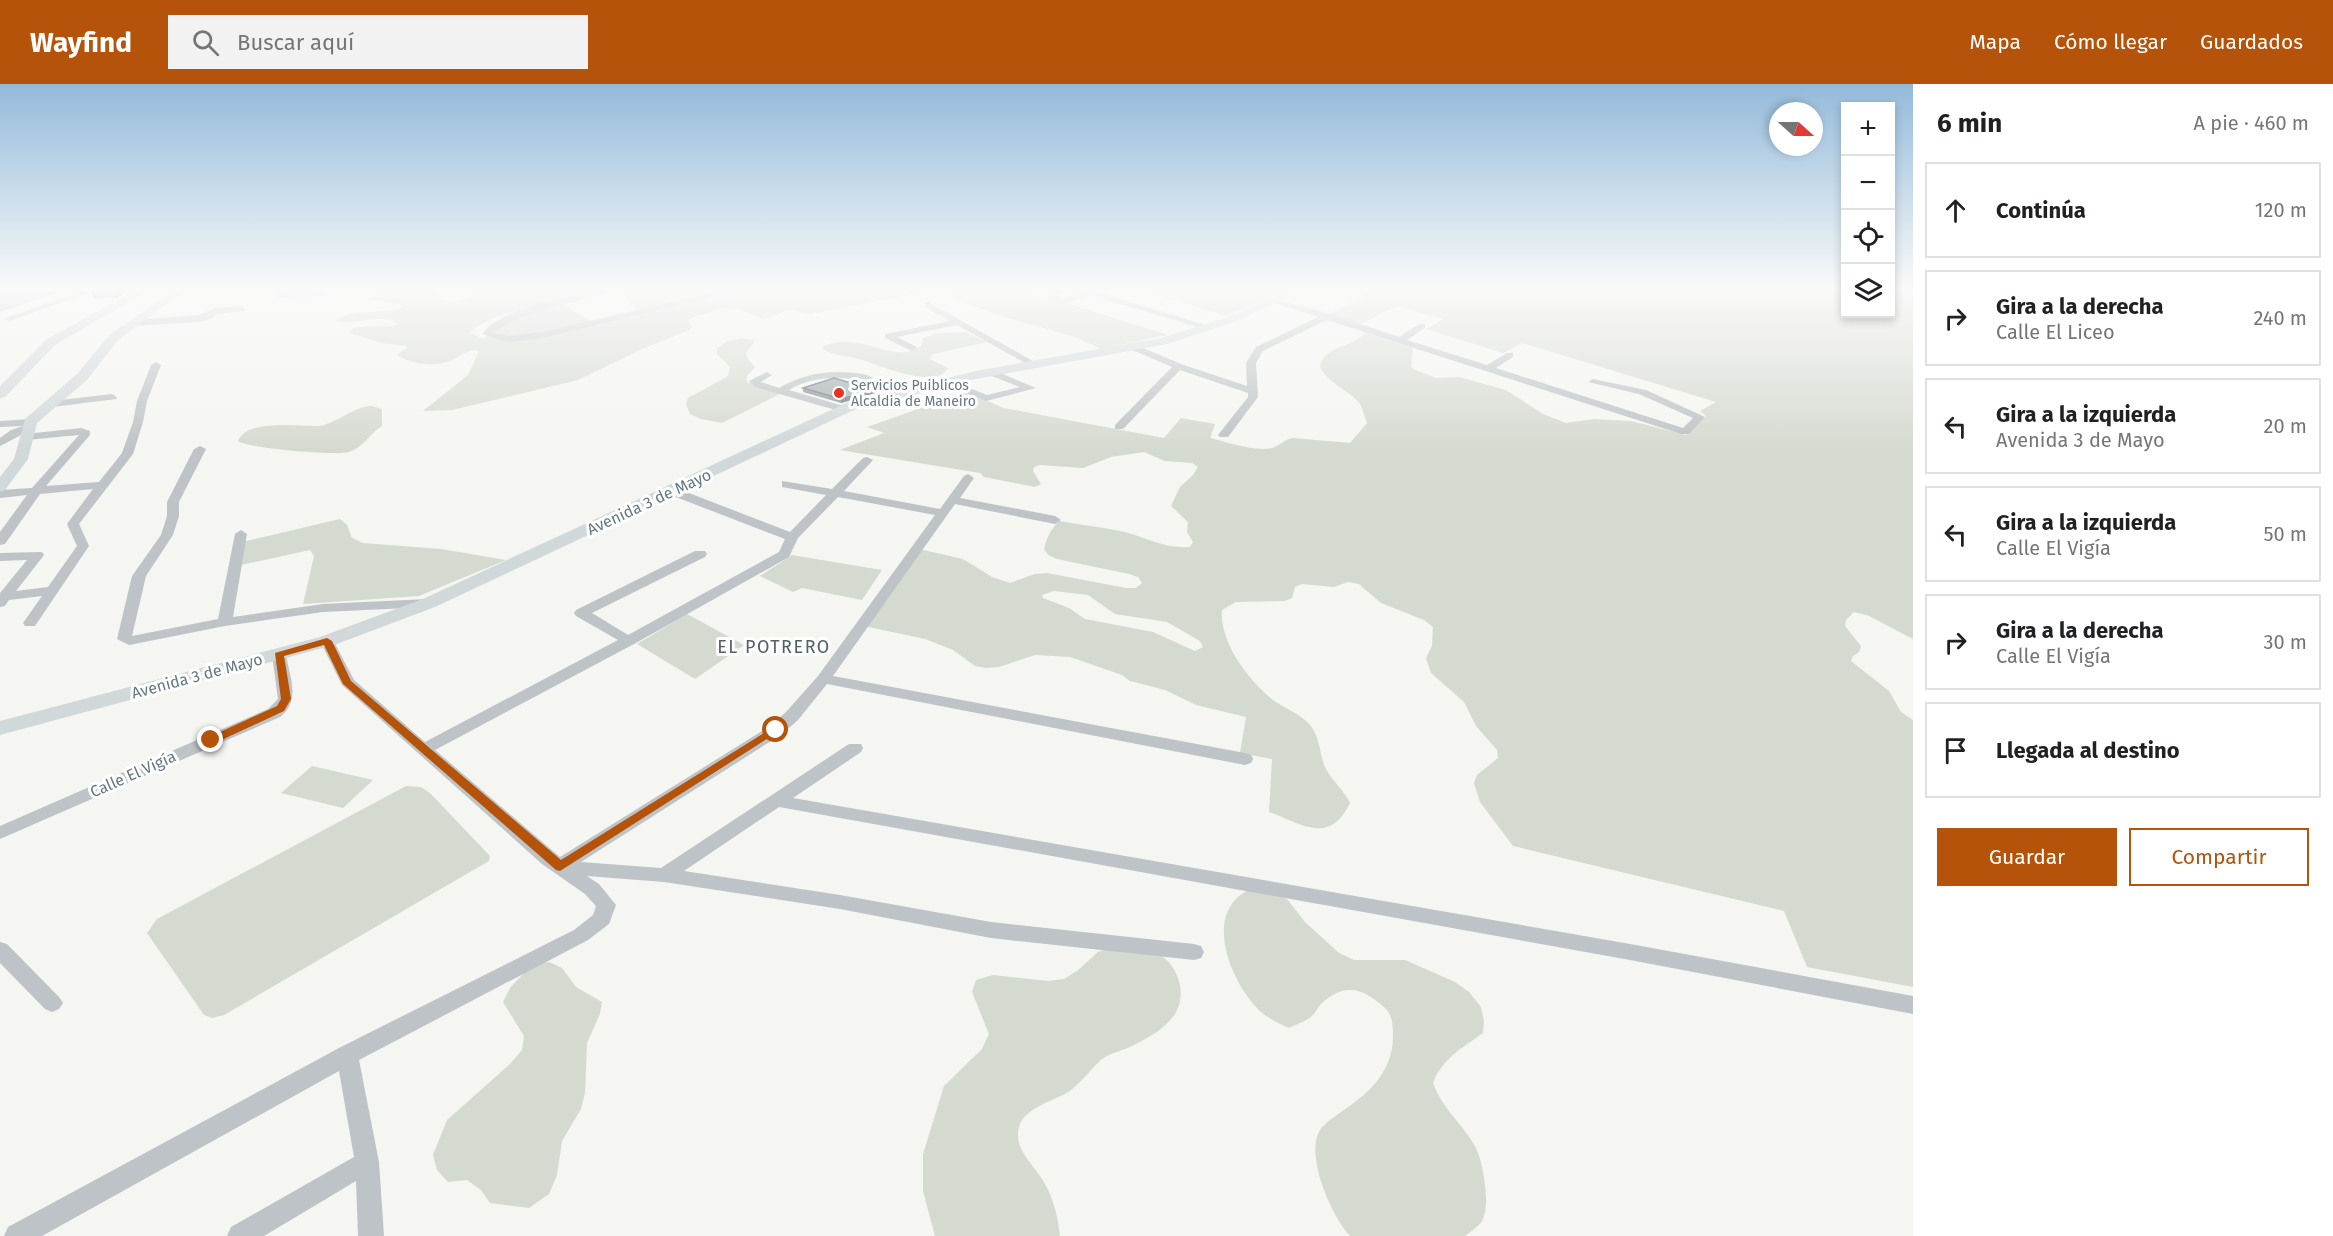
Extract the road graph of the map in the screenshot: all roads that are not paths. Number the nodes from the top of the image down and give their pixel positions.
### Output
1 (50, 343) edge
2 (109, 343) edge
3 (902, 343) edge
4 (996, 343) edge
5 (1154, 343) edge
6 (1272, 343) edge
7 (1409, 343) edge
8 (1133, 347) junction
9 (912, 348) dead end
10 (1510, 355) dead end
11 (156, 365) dead end
12 (1037, 366) junction
13 (1178, 366) junction
14 (1487, 369) junction
15 (993, 372) junction
16 (767, 375) dead end
17 (868, 378) dead end
18 (945, 382) junction
19 (1593, 382) dead end
20 (781, 391) junction
21 (1254, 392) junction
22 (0, 393) edge
23 (112, 397) dead end
24 (52, 404) junction
25 (843, 409) junction
26 (0, 424) edge
27 (1119, 427) dead end
28 (28, 429) junction
29 (1224, 435) dead end
30 (0, 443) edge
31 (200, 449) dead end
32 (867, 460) dead end
33 (968, 478) dead end
34 (786, 484) dead end
35 (104, 485) junction
36 (0, 487) edge
37 (672, 491) junction
38 (34, 492) junction
39 (836, 493) junction
40 (0, 494) edge
41 (948, 506) junction
42 (1055, 519) dead end
43 (241, 534) dead end
44 (792, 537) junction
45 (0, 541) edge
46 (700, 554) dead end
47 (0, 557) edge
48 (50, 591) junction
49 (2, 599) edge
50 (429, 603) junction
51 (225, 622) junction
52 (30, 623) dead end
53 (629, 640) junction
54 (327, 641) junction
55 (279, 655) junction
56 (823, 679) junction
57 (0, 728) edge
58 (855, 748) dead end
59 (424, 749) junction
60 (1245, 759) dead end
61 (778, 801) junction
62 (0, 832) edge
63 (560, 866) junction
64 (664, 875) junction
65 (0, 950) edge
66 (1194, 952) dead end
67 (52, 1003) dead end
68 (1913, 1005) edge
69 (347, 1055) junction
70 (367, 1162) junction
71 (17, 1236) edge
72 (240, 1236) edge
73 (371, 1236) edge

1 - 22 street
2 - 24 street
3 - 9 street
4 - 12 street
5 - 8 street, Avenida 3 de Mayo
6 - 21 street
7 - 14 street
8 - 12 street, Avenida 3 de Mayo
8 - 13 street
10 - 14 street
11 - 35 street
12 - 15 street, Avenida 3 de Mayo
13 - 21 street
13 - 27 street
14 - 19 street
15 - 18 street, Avenida 3 de Mayo
15 - 18 street
16 - 20 street
17 - 20 street
18 - 25 street, Avenida 3 de Mayo
20 - 25 street
21 - 29 street
23 - 24 street
24 - 28 street
25 - 37 street, Avenida 3 de Mayo
26 - 28 street
28 - 30 street
28 - 36 street
28 - 38 street
31 - 51 street
32 - 39 street
33 - 41 street
34 - 39 street
35 - 38 street
35 - 48 street
37 - 44 street
37 - 50 street, Avenida 3 de Mayo
38 - 40 street
38 - 45 street
39 - 41 street
39 - 44 street
41 - 42 street
41 - 56 street
43 - 51 street
44 - 53 street
46 - 53 street
47 - 49 street
48 - 49 street
48 - 52 street
50 - 51 street
50 - 54 street, Avenida 3 de Mayo
53 - 59 street
54 - 55 street, Avenida 3 de Mayo
54 - 59 street
55 - 57 street, Avenida 3 de Mayo
55 - 62 street, Calle El Vigía
56 - 60 street
56 - 63 street
58 - 61 street
59 - 63 street
61 - 64 street
61 - 68 street
63 - 64 street
63 - 69 street
64 - 66 street
65 - 67 street
69 - 70 street
69 - 71 street
70 - 72 street
70 - 73 street

